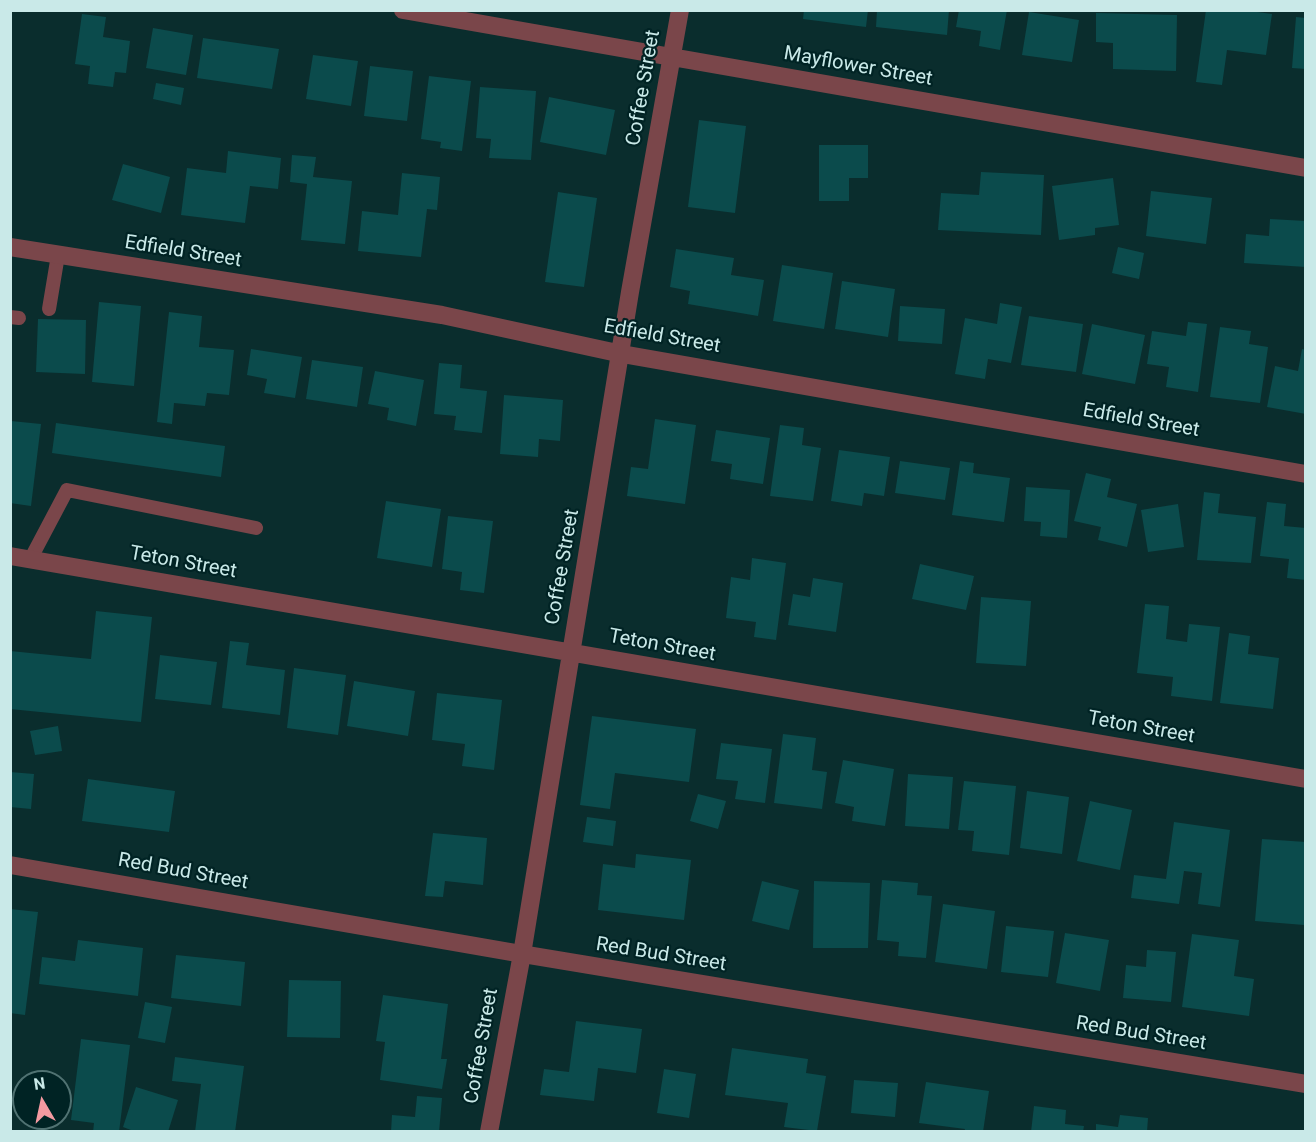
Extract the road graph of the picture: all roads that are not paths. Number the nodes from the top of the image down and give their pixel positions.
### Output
1 (403, 10) edge
2 (680, 10) edge
3 (673, 57) junction
4 (1305, 168) edge
5 (10, 248) edge
6 (58, 255) junction
7 (49, 309) dead end
8 (622, 354) junction
9 (1305, 474) edge
10 (256, 528) dead end
11 (10, 556) edge
12 (30, 560) junction
13 (571, 652) junction
14 (1305, 779) edge
15 (10, 865) edge
16 (522, 954) junction
17 (1305, 1084) edge
18 (489, 1131) edge

1 - 3 street, Mayflower Street
2 - 3 street, Coffee Street
3 - 4 street, Mayflower Street
3 - 8 street, Coffee Street
5 - 6 street, Edfield Street
6 - 7 lane
6 - 8 street, Edfield Street
8 - 9 street, Edfield Street
8 - 13 street, Coffee Street
10 - 12 lane
11 - 12 street, Teton Street
12 - 13 street, Teton Street
13 - 14 street, Teton Street
13 - 16 street, Coffee Street
15 - 16 street, Red Bud Street
16 - 17 street, Red Bud Street
16 - 18 street, Coffee Street

